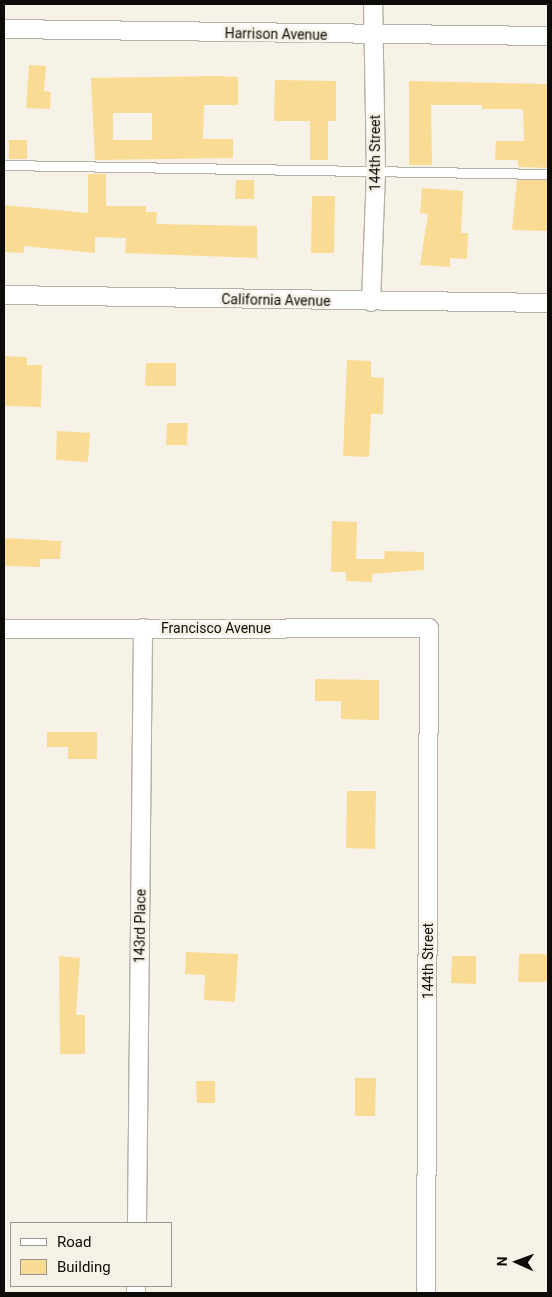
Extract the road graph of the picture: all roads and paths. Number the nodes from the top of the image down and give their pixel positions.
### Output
1 (373, 4) edge
2 (4, 29) edge
3 (373, 35) junction
4 (548, 36) edge
5 (4, 165) edge
6 (376, 172) junction
7 (548, 174) edge
8 (4, 295) edge
9 (371, 302) junction
10 (548, 303) edge
11 (143, 628) junction
12 (429, 628) joint
13 (4, 629) edge
14 (137, 1222) edge
15 (426, 1293) edge

1 - 3 street, 144th Street
2 - 3 street, Harrison Avenue
3 - 4 street, Harrison Avenue
3 - 6 street, 144th Street
5 - 6 lane
6 - 7 lane
6 - 9 street, 144th Street
8 - 9 street, California Avenue
9 - 10 street, California Avenue
11 - 12 street, Francisco Avenue
11 - 13 street, Francisco Avenue
11 - 14 street, 143rd Place
12 - 15 street, 144th Street

